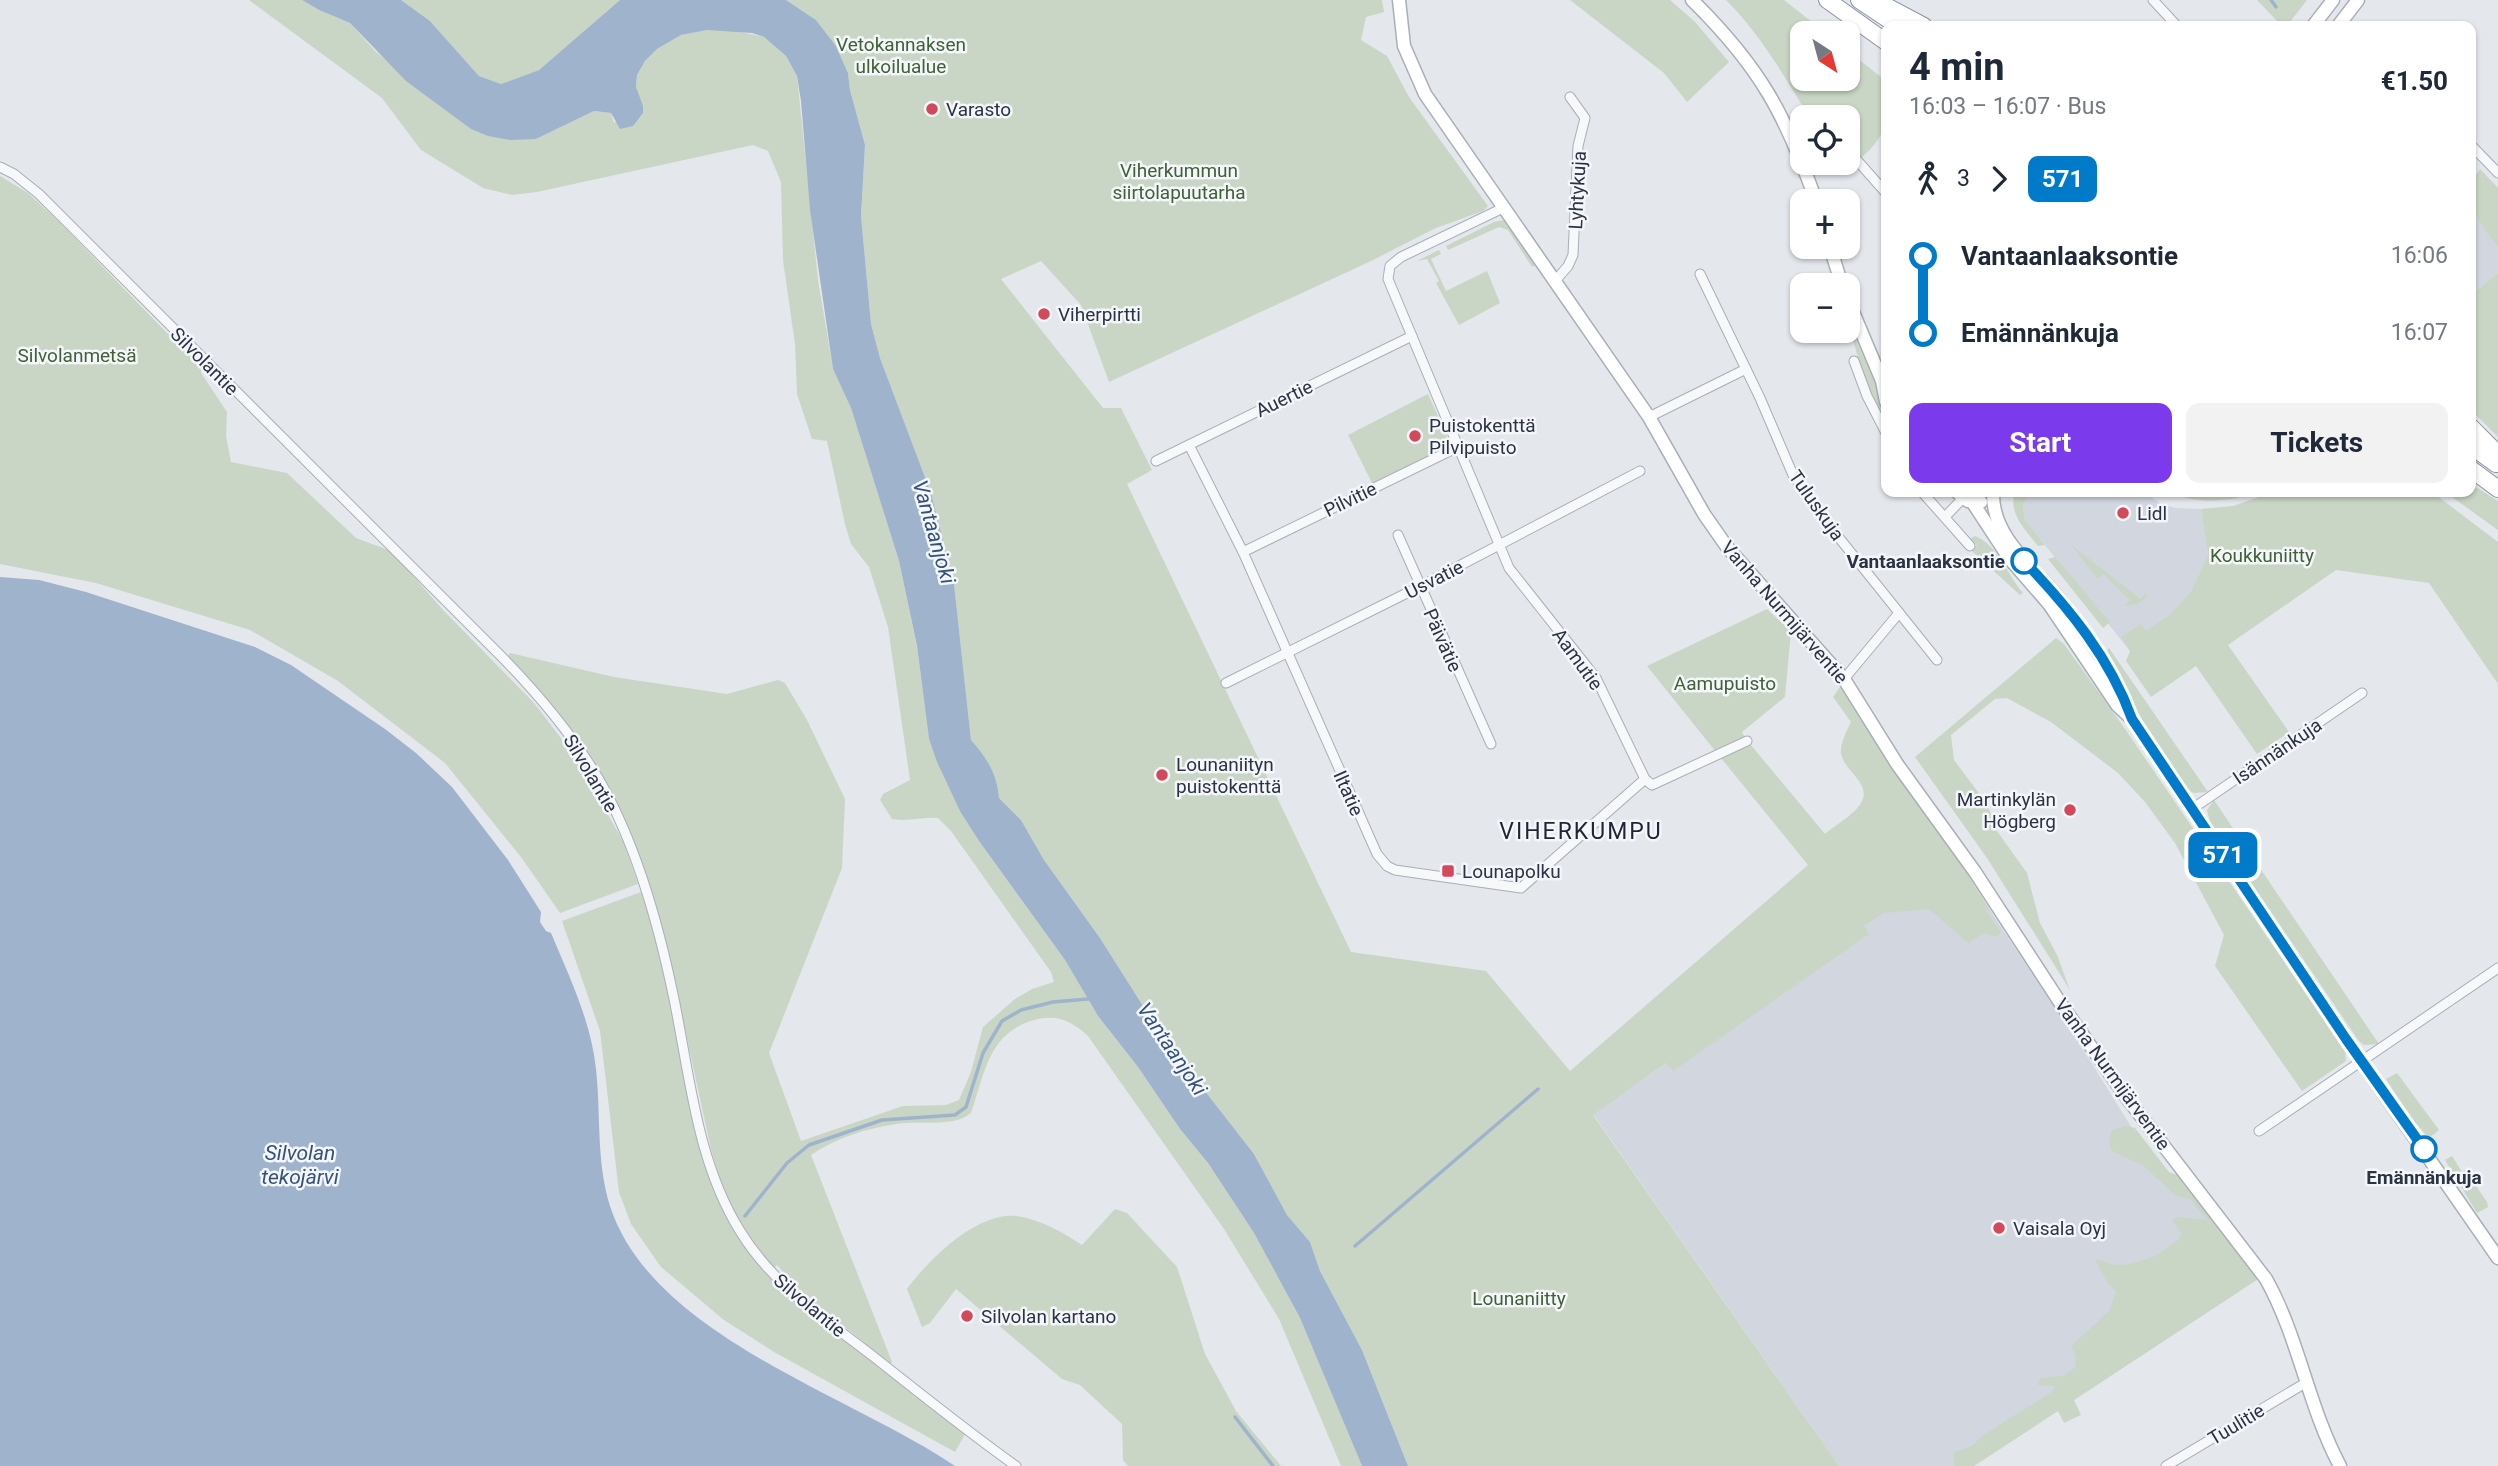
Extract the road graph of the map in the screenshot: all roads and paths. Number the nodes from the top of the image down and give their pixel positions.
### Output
1 (1399, 0) edge
2 (1692, 0) edge
3 (1827, 0) edge
4 (1858, 0) edge
5 (1875, 0) edge
6 (2152, 0) edge
7 (2333, 0) edge
8 (2358, 0) edge
9 (1890, 21) edge
10 (1915, 21) edge
11 (2172, 21) edge
12 (2317, 21) edge
13 (2339, 21) edge
14 (1881, 38) edge
15 (1570, 97) dead end
16 (1788, 128) joint
17 (2476, 150) edge
18 (1860, 163) edge
19 (0, 167) edge
20 (2498, 173) edge
21 (1881, 187) edge
22 (1811, 189) edge
23 (1505, 207) junction
24 (1700, 274) dead end
25 (1555, 281) junction
26 (1860, 328) edge
27 (1412, 336) junction
28 (1854, 361) dead end
29 (1746, 369) junction
30 (1881, 377) edge
31 (1649, 416) junction
32 (1881, 423) edge
33 (2476, 432) edge
34 (1189, 445) junction
35 (1458, 447) junction
36 (2476, 450) edge
37 (2498, 454) edge
38 (1156, 461) dead end
39 (2498, 465) edge
40 (1640, 471) dead end
41 (2476, 473) edge
42 (2498, 489) edge
43 (1927, 497) edge
44 (1990, 497) edge
45 (1994, 497) edge
46 (1964, 498) edge
47 (1945, 517) junction
48 (1398, 535) dead end
49 (1499, 546) junction
50 (1970, 546) dead end
51 (1243, 552) junction
52 (1419, 587) junction
53 (1899, 613) junction
54 (1287, 652) junction
55 (1937, 660) dead end
56 (1844, 679) junction
57 (1226, 682) dead end
58 (2362, 693) dead end
59 (2132, 719) junction
60 (1747, 741) dead end
61 (1490, 744) dead end
62 (1645, 779) junction
63 (2192, 808) junction
64 (2498, 968) edge
65 (2362, 1062) junction
66 (2259, 1130) dead end
67 (2498, 1258) edge
68 (2307, 1382) junction
69 (1016, 1466) edge
70 (2166, 1466) edge
71 (2340, 1466) edge

1 - 23 street, Vanha Nurmijärventie
2 - 16 street
3 - 14 highway
4 - 9 highway
5 - 10 highway
6 - 11 street
7 - 12 street
8 - 13 street
15 - 25 street, Lyhtykuja
16 - 22 street
17 - 20 street
18 - 21 street
19 - 69 street, Silvolantie
23 - 25 street, Vanha Nurmijärventie
23 - 27 street, Aamutie
24 - 29 street, Tuluskuja
25 - 31 street, Vanha Nurmijärventie
26 - 30 street
27 - 34 street, Auertie
27 - 35 street, Aamutie
28 - 32 street
29 - 31 street
29 - 53 street, Tuluskuja
31 - 56 street, Vanha Nurmijärventie
33 - 37 highway
34 - 38 street, Auertie
34 - 51 street, Iltatie
35 - 49 street, Aamutie
35 - 51 street, Pilvitie
36 - 39 highway
40 - 49 street, Usvatie
41 - 42 highway
43 - 47 street
44 - 46 street
45 - 59 street
46 - 47 street
46 - 59 street
47 - 50 street
48 - 52 street, Päivätie
49 - 52 street, Usvatie
49 - 62 street, Aamutie
51 - 54 street, Iltatie
52 - 54 street, Usvatie
52 - 61 street, Päivätie
53 - 55 street, Tuluskuja
53 - 56 street
54 - 57 street, Usvatie
54 - 62 street, Iltatie
56 - 68 street, Vanha Nurmijärventie
58 - 63 street, Isännänkuja
59 - 63 street
60 - 62 street
63 - 65 street
64 - 65 street
65 - 66 street
65 - 67 street
68 - 70 street, Tuulitie
68 - 71 street, Vanha Nurmijärventie

